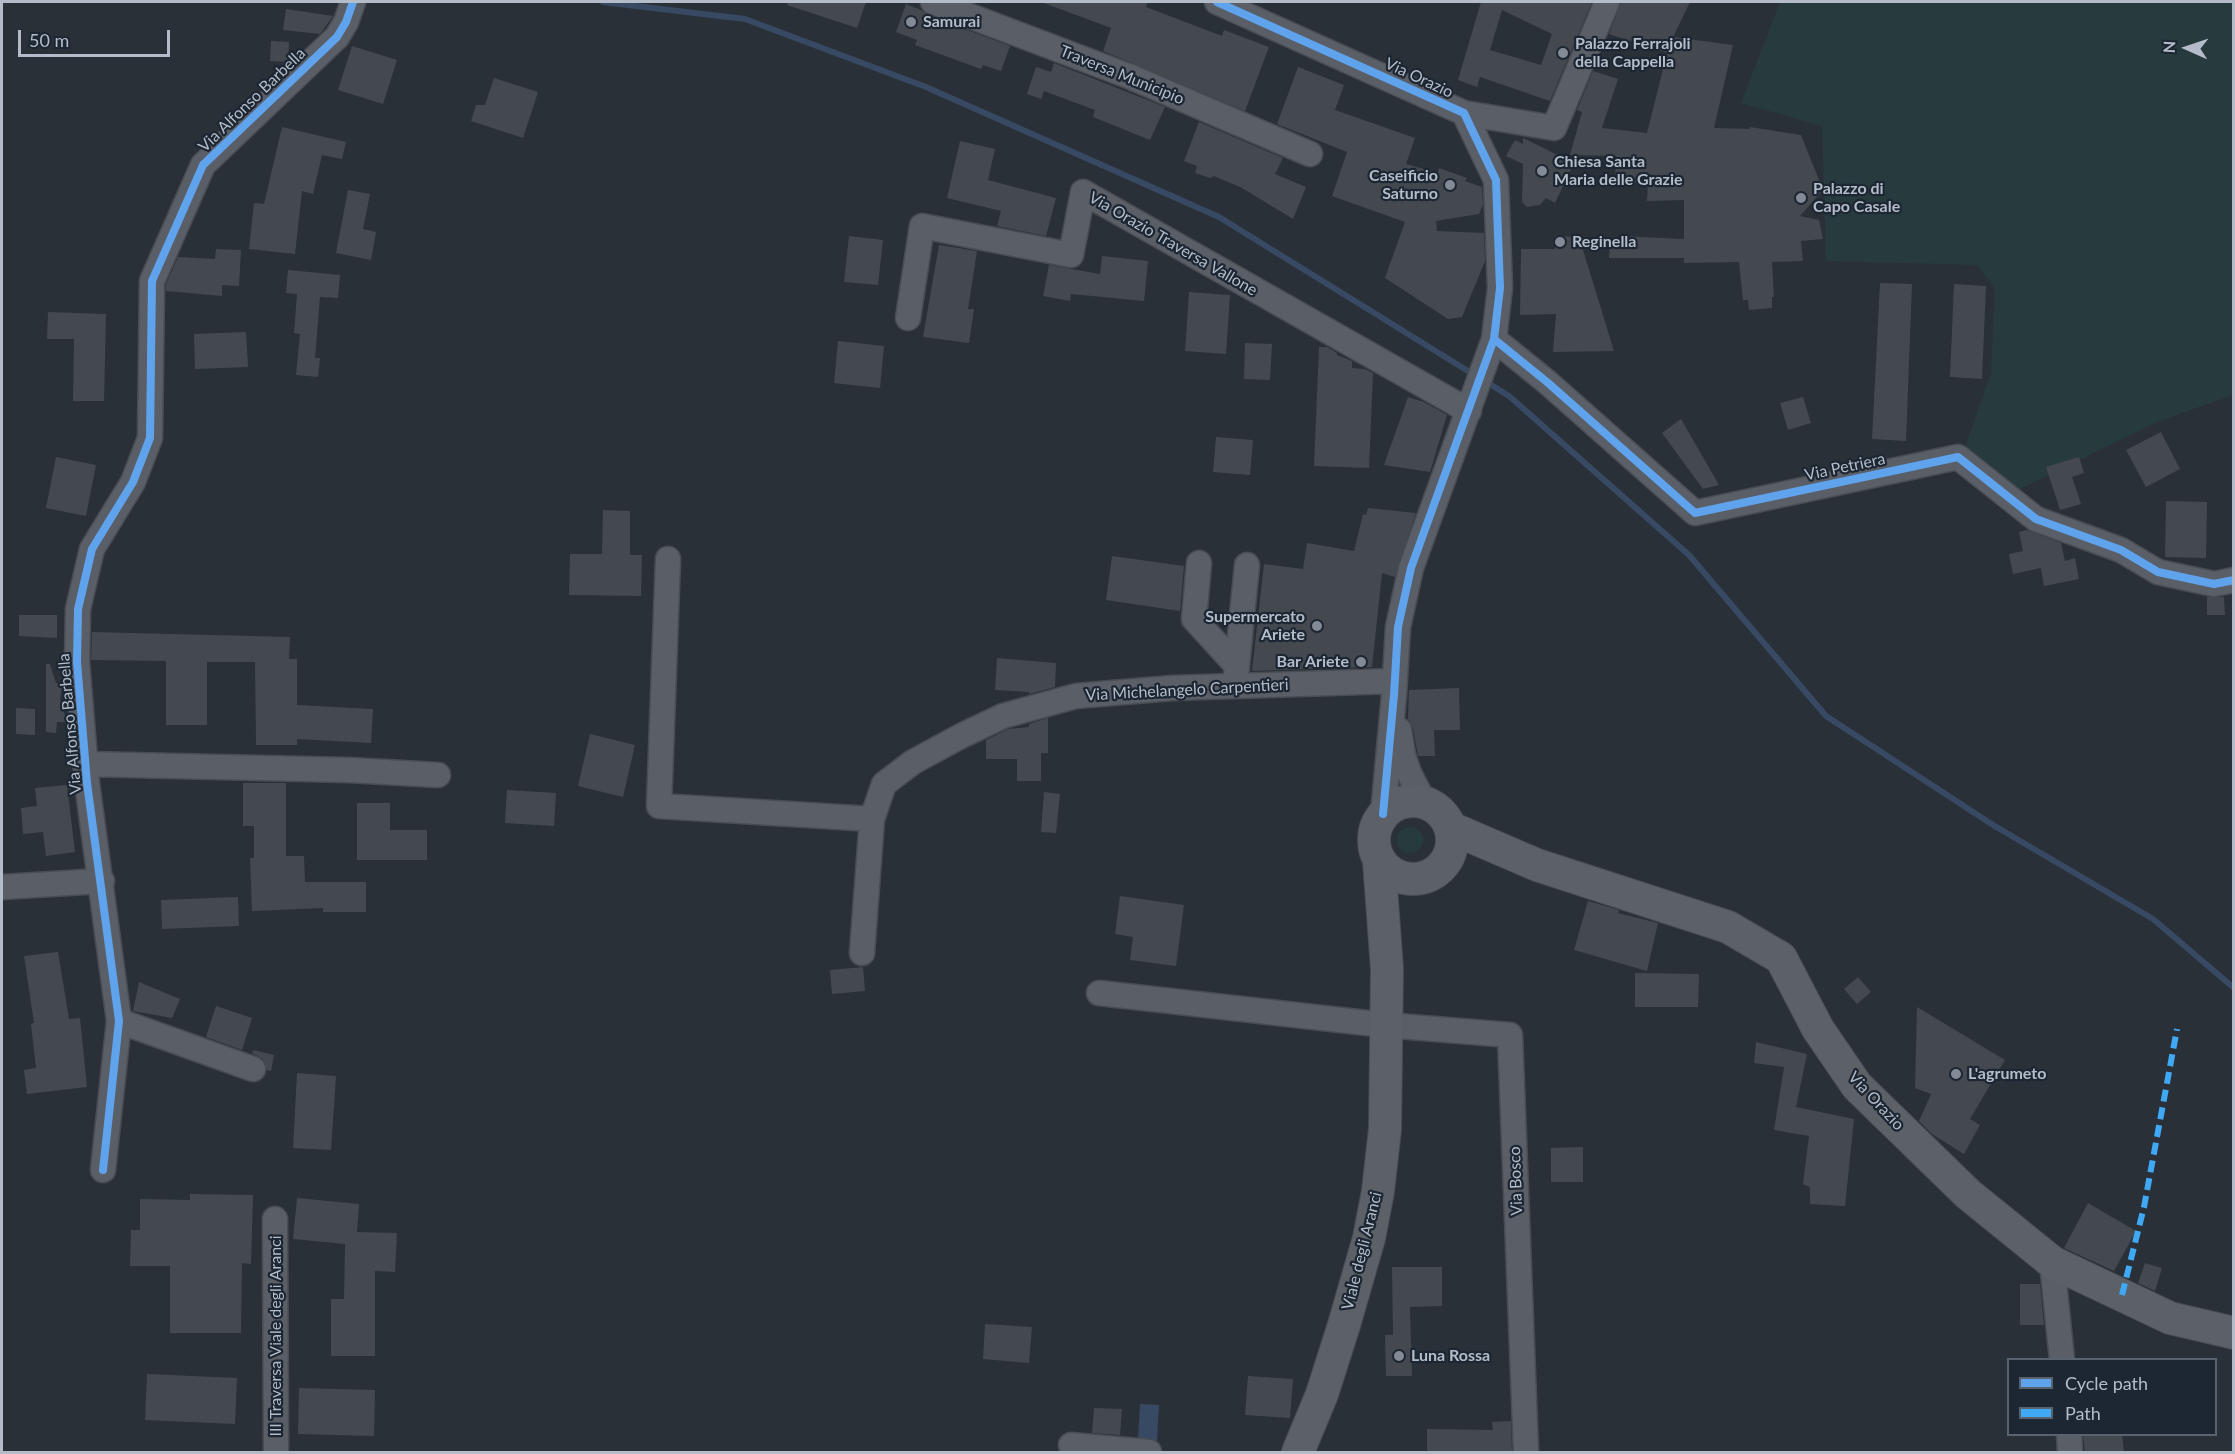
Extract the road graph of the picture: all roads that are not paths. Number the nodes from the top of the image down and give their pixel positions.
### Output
1 (933, 2) edge
2 (1217, 2) edge
3 (1607, 2) edge
4 (350, 12) edge
5 (1464, 113) junction
6 (1310, 154) dead end
7 (908, 318) dead end
8 (1494, 339) junction
9 (1469, 411) junction
10 (668, 559) dead end
11 (1199, 563) dead end
12 (1247, 565) dead end
13 (2234, 580) edge
14 (1236, 676) junction
15 (1395, 688) junction
16 (86, 764) junction
17 (438, 775) dead end
18 (1424, 802) junction
19 (1383, 814) junction
20 (872, 819) junction
21 (1451, 828) junction
22 (1378, 861) junction
23 (1446, 861) junction
24 (1537, 865) junction
25 (1420, 879) junction
26 (102, 881) junction
27 (2, 887) edge
28 (862, 953) dead end
29 (1387, 969) junction
30 (1099, 993) dead end
31 (119, 1021) junction
32 (1385, 1025) junction
33 (253, 1069) dead end
34 (103, 1170) dead end
35 (275, 1219) dead end
36 (2052, 1262) junction
37 (2234, 1333) edge
38 (2062, 1358) edge
39 (2069, 1436) edge
40 (1071, 1446) dead end
41 (276, 1452) edge
42 (1149, 1452) edge
43 (1298, 1452) edge
44 (1526, 1452) edge
45 (2070, 1452) edge

1 - 6 street, Traversa Municipio
2 - 5 street, Via Orazio
3 - 5 street
4 - 16 street, Via Alfonso Barbella
5 - 8 street, Via Orazio
7 - 9 street, Via Orazio Traversa Vallone
8 - 9 street, Via Orazio
8 - 13 street, Via Petriera
9 - 15 street
10 - 20 street
11 - 14 street
12 - 14 street
14 - 15 street, Via Michelangelo Carpentieri
14 - 20 street, Via Michelangelo Carpentieri
15 - 18 street
15 - 19 street
16 - 17 street, Via Alfonso Barbella
16 - 26 street, Via Alfonso Barbella
18 - 19 main road
18 - 21 main road
19 - 22 main road
20 - 28 street, Via Michelangelo Carpentieri
21 - 23 main road
21 - 24 main road
22 - 25 main road
22 - 29 main road
23 - 24 main road
23 - 25 main road
24 - 36 main road, Via Orazio
25 - 29 main road
26 - 27 street
26 - 31 street, Via Alfonso Barbella
29 - 32 main road, Viale degli Aranci
30 - 32 street
31 - 33 street
31 - 34 street, Via Alfonso Barbella
32 - 43 main road, Viale degli Aranci
32 - 44 street, Via Bosco
35 - 41 street, III Traversa Viale degli Aranci
36 - 37 main road, Via Orazio
36 - 38 street
39 - 45 street
40 - 42 street

